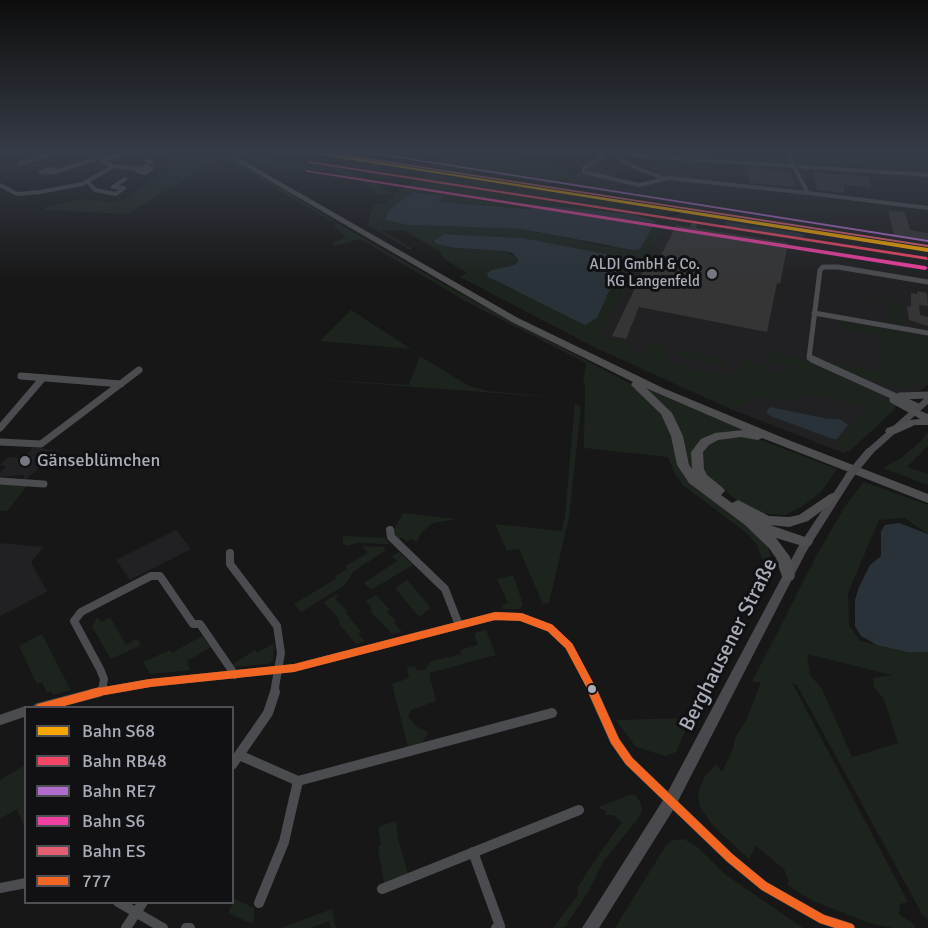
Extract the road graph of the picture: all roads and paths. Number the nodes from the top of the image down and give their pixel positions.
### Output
1 (300, 196) edge
2 (308, 196) edge
3 (828, 196) edge
4 (928, 208) edge
5 (928, 282) edge
6 (814, 313) junction
7 (928, 333) edge
8 (594, 359) junction
9 (139, 370) dead end
10 (21, 376) dead end
11 (43, 378) junction
12 (121, 384) junction
13 (865, 385) junction
14 (889, 394) junction
15 (928, 395) edge
16 (928, 399) edge
17 (920, 410) edge
18 (928, 420) edge
19 (0, 428) edge
20 (891, 431) junction
21 (0, 442) edge
22 (782, 442) junction
23 (0, 481) edge
24 (44, 484) dead end
25 (928, 491) edge
26 (834, 497) junction
27 (928, 499) edge
28 (766, 520) junction
29 (750, 522) junction
30 (390, 530) dead end
31 (806, 542) junction
32 (230, 553) dead end
33 (788, 576) junction
34 (459, 625) junction
35 (280, 670) junction
36 (235, 675) junction
37 (102, 691) junction
38 (46, 706) edge
39 (24, 712) edge
40 (552, 713) dead end
41 (0, 720) edge
42 (239, 756) junction
43 (234, 762) edge
44 (298, 780) junction
45 (670, 802) junction
46 (579, 810) dead end
47 (473, 852) junction
48 (24, 883) edge
49 (0, 888) edge
50 (382, 889) dead end
51 (259, 903) dead end
52 (122, 904) edge
53 (139, 908) edge
54 (126, 928) edge
55 (163, 928) edge
56 (496, 928) edge
57 (590, 928) edge
58 (850, 928) edge

1 - 8 highway
2 - 25 highway
3 - 4 street
5 - 6 street
6 - 7 street
6 - 13 street
8 - 22 highway
8 - 29 highway
9 - 12 street
10 - 11 street
11 - 12 street
11 - 19 street
12 - 21 street
13 - 14 street
13 - 17 street
14 - 15 street
14 - 17 street
16 - 17 main road, Berghausener Straße
17 - 18 highway
17 - 20 main road, Berghausener Straße
18 - 20 highway
20 - 26 main road, Berghausener Straße, bridge
22 - 27 highway
22 - 28 highway
23 - 24 street
26 - 28 highway
26 - 31 main road, Berghausener Straße
28 - 31 highway
29 - 31 highway
29 - 33 highway
30 - 34 street
31 - 33 main road, Berghausener Straße
32 - 35 street
33 - 45 main road, Berghausener Straße
34 - 35 street
34 - 45 street
35 - 36 street
35 - 42 street
36 - 37 street
36 - 37 street
37 - 38 street
39 - 41 street
40 - 44 street
42 - 43 street
42 - 44 street
44 - 51 street
45 - 57 main road, Berghausener Straße
45 - 58 street
46 - 47 street
47 - 50 street
47 - 56 street
48 - 49 street
52 - 53 street
53 - 54 street
53 - 55 street

